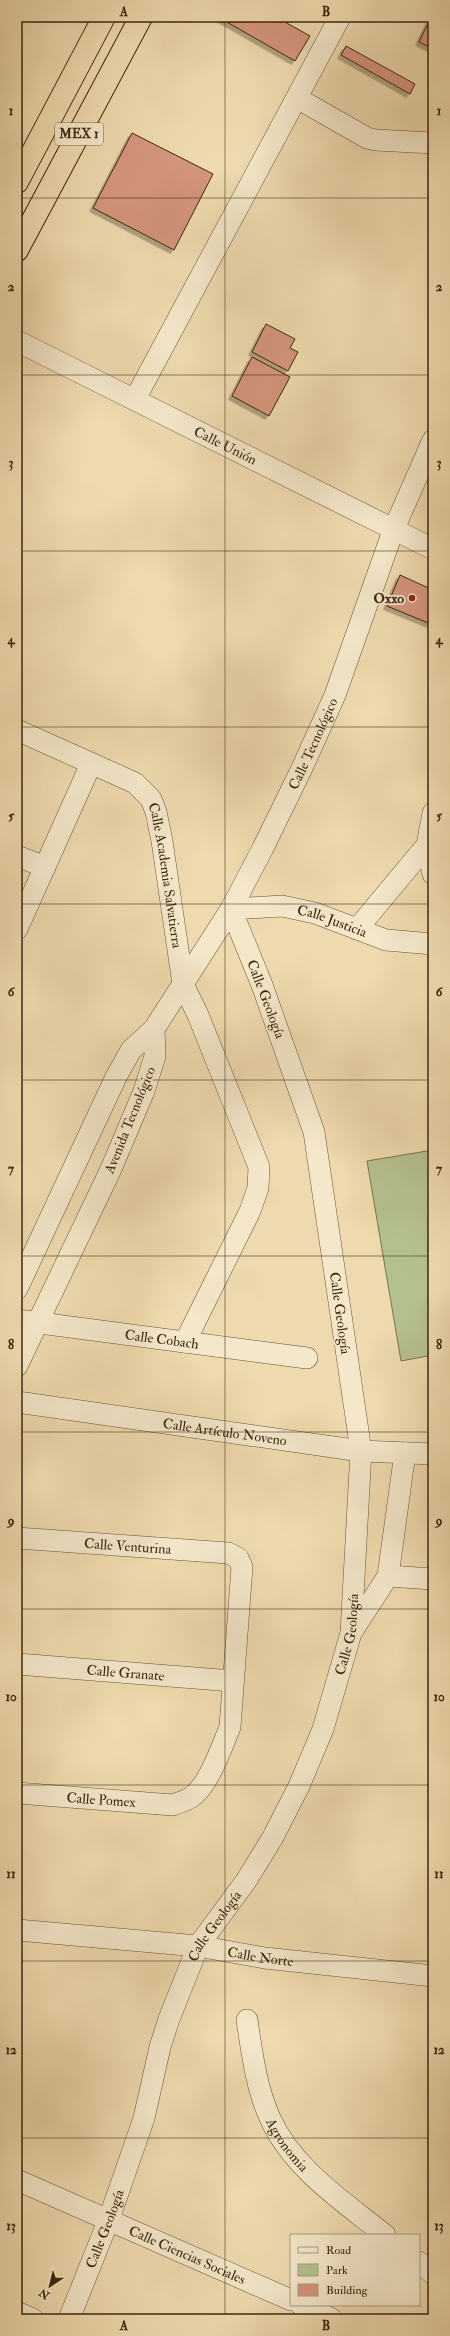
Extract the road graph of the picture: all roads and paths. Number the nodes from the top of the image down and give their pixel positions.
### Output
1 (104, 17) edge
2 (141, 17) edge
3 (340, 17) edge
4 (297, 98) junction
5 (433, 143) edge
6 (17, 182) edge
7 (17, 250) edge
8 (17, 341) edge
9 (135, 399) junction
10 (433, 440) edge
11 (393, 531) junction
12 (433, 549) edge
13 (17, 730) edge
14 (91, 764) junction
15 (432, 817) edge
16 (427, 845) junction
17 (17, 856) edge
18 (45, 867) junction
19 (433, 874) edge
20 (230, 909) junction
21 (17, 929) edge
22 (357, 929) junction
23 (433, 944) edge
24 (183, 984) junction
25 (154, 1029) junction
26 (17, 1288) edge
27 (27, 1321) edge
28 (185, 1342) junction
29 (307, 1358) dead end
30 (17, 1366) edge
31 (17, 1402) edge
32 (361, 1451) junction
33 (405, 1453) junction
34 (433, 1454) edge
35 (17, 1538) edge
36 (388, 1576) junction
37 (433, 1579) edge
38 (351, 1633) junction
39 (17, 1664) edge
40 (234, 1681) junction
41 (17, 1793) edge
42 (17, 1930) edge
43 (198, 1946) junction
44 (433, 1976) edge
45 (247, 2020) dead end
46 (17, 2180) edge
47 (110, 2219) junction
48 (384, 2234) edge
49 (420, 2263) edge
50 (433, 2274) edge
51 (290, 2300) edge
52 (303, 2306) edge
53 (17, 2312) edge
54 (33, 2319) edge
55 (69, 2319) edge
56 (332, 2319) edge

1 - 6 highway, MEX 1
2 - 7 highway, MEX 1
3 - 4 street
4 - 5 street
4 - 9 street
8 - 9 street, Calle Unión
9 - 11 street, Calle Unión
10 - 11 street, Calle Tecnológico
11 - 12 street, Calle Unión
11 - 20 street, Calle Tecnológico
13 - 14 street, Calle Academia Salvatierra
14 - 18 street
14 - 24 street, Calle Academia Salvatierra
15 - 16 street
16 - 19 street
16 - 22 street
17 - 18 street
18 - 21 street
20 - 22 street, Calle Justicia
20 - 24 street, Calle Tecnológico
20 - 32 street, Calle Geología
22 - 23 street, Calle Justicia
24 - 25 street, Calle Tecnológico
24 - 28 street, Calle Academia Salvatierra
25 - 26 street, Avenida Tecnológico
25 - 27 street, Avenida Tecnológico
27 - 28 street, Calle Cobach
27 - 30 street, Avenida Tecnológico
28 - 29 street, Calle Cobach
31 - 32 street, Calle Artículo Noveno
32 - 33 street, Calle Artículo Noveno
32 - 38 street, Calle Geología
33 - 34 street, Calle Artículo Noveno
33 - 36 street
35 - 40 street, Calle Venturina
36 - 37 street
36 - 38 street
38 - 43 street, Calle Geología
39 - 40 street, Calle Granate
40 - 41 street, Calle Pomex
42 - 43 street, Calle Norte
43 - 44 street, Calle Norte
43 - 47 street, Calle Geología
45 - 48 street, Agronomia
46 - 47 street, Calle Ciencias Sociales
47 - 51 street, Calle Ciencias Sociales
47 - 55 street, Calle Geología
49 - 50 street
52 - 56 street
53 - 54 street

